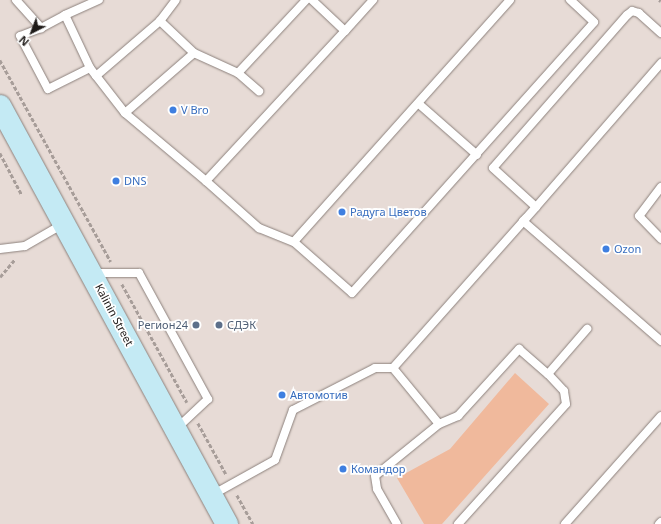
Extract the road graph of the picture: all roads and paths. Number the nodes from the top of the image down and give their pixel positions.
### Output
1 (16, 0) edge
2 (99, 0) edge
3 (176, 0) edge
4 (306, 0) edge
5 (312, 0) edge
6 (373, 0) edge
7 (510, 0) edge
8 (570, 0) edge
9 (65, 15) junction
10 (160, 21) junction
11 (41, 28) junction
12 (345, 30) junction
13 (661, 33) edge
14 (194, 53) junction
15 (0, 60) edge
16 (661, 63) edge
17 (90, 68) junction
18 (238, 73) junction
19 (96, 76) junction
20 (259, 92) dead end
21 (419, 104) junction
22 (0, 106) edge
23 (125, 113) junction
24 (0, 154) edge
25 (477, 155) junction
26 (206, 180) junction
27 (661, 187) edge
28 (22, 195) dead end
29 (536, 207) junction
30 (523, 221) junction
31 (64, 223) junction
32 (661, 238) edge
33 (294, 242) junction
34 (25, 246) junction
35 (0, 249) edge
36 (92, 273) junction
37 (117, 273) junction
38 (0, 277) edge
39 (586, 329) dead end
40 (661, 341) edge
41 (393, 368) junction
42 (548, 374) junction
43 (193, 414) junction
44 (661, 416) edge
45 (439, 424) junction
46 (175, 430) junction
47 (231, 484) junction
48 (211, 495) junction
49 (227, 524) edge
50 (253, 524) edge
51 (397, 524) edge
52 (458, 524) edge
53 (565, 524) edge

1 - 11 lane
2 - 9 lane
3 - 10 lane
4 - 18 lane
5 - 12 lane
6 - 12 lane
7 - 21 lane
8 - 25 lane
9 - 11 lane
9 - 17 lane
10 - 14 lane
10 - 19 lane
11 - 17 lane
12 - 26 lane
13 - 29 lane
14 - 18 lane
14 - 23 lane
15 - 37 path
16 - 29 lane
17 - 19 lane
18 - 20 lane
19 - 23 lane
21 - 25 lane
21 - 33 lane
22 - 31 main road, Kalinin Street
23 - 26 lane
24 - 28 path
25 - 33 lane
26 - 33 lane
27 - 32 lane
29 - 30 lane
30 - 40 lane
30 - 41 lane
31 - 34 lane
31 - 36 main road, Kalinin Street
34 - 35 lane
34 - 38 path
36 - 37 lane
36 - 46 main road, Kalinin Street
37 - 43 path
37 - 43 lane
39 - 42 lane
41 - 45 lane
41 - 47 lane
42 - 45 lane
42 - 52 lane
43 - 46 lane
43 - 47 path
44 - 53 lane
45 - 51 lane
46 - 48 main road, Kalinin Street
47 - 48 lane
47 - 50 path
48 - 49 main road, Kalinin Street

